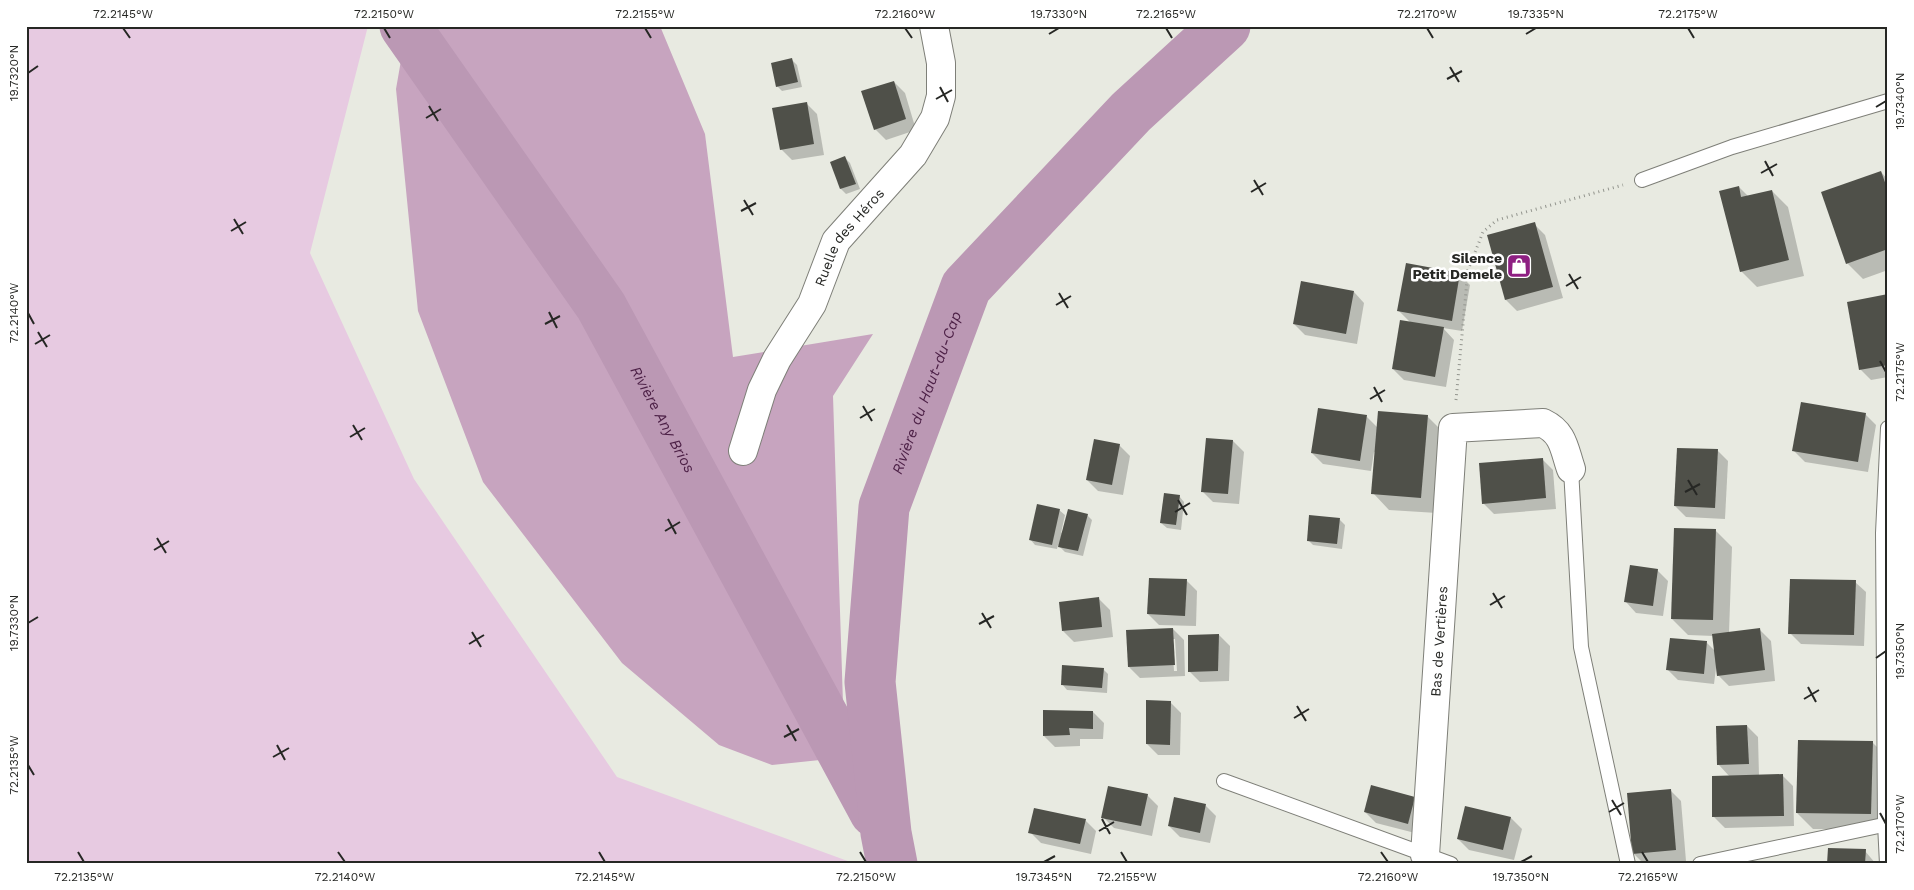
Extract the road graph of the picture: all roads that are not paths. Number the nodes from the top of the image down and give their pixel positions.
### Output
1 (934, 26) edge
2 (1888, 101) edge
3 (1642, 180) road end
4 (1888, 428) edge
5 (743, 451) dead end
6 (1570, 469) joint
7 (1224, 780) dead end
8 (1886, 824) edge
9 (1425, 855) junction
10 (1451, 864) edge
11 (1628, 864) edge
12 (1700, 864) edge
13 (1887, 864) edge

1 - 5 street, Ruelle des Héros
2 - 3 lane
4 - 8 lane
6 - 9 street, Bas de Vertières
6 - 11 lane
7 - 9 lane
8 - 12 lane
8 - 13 lane
9 - 10 lane

